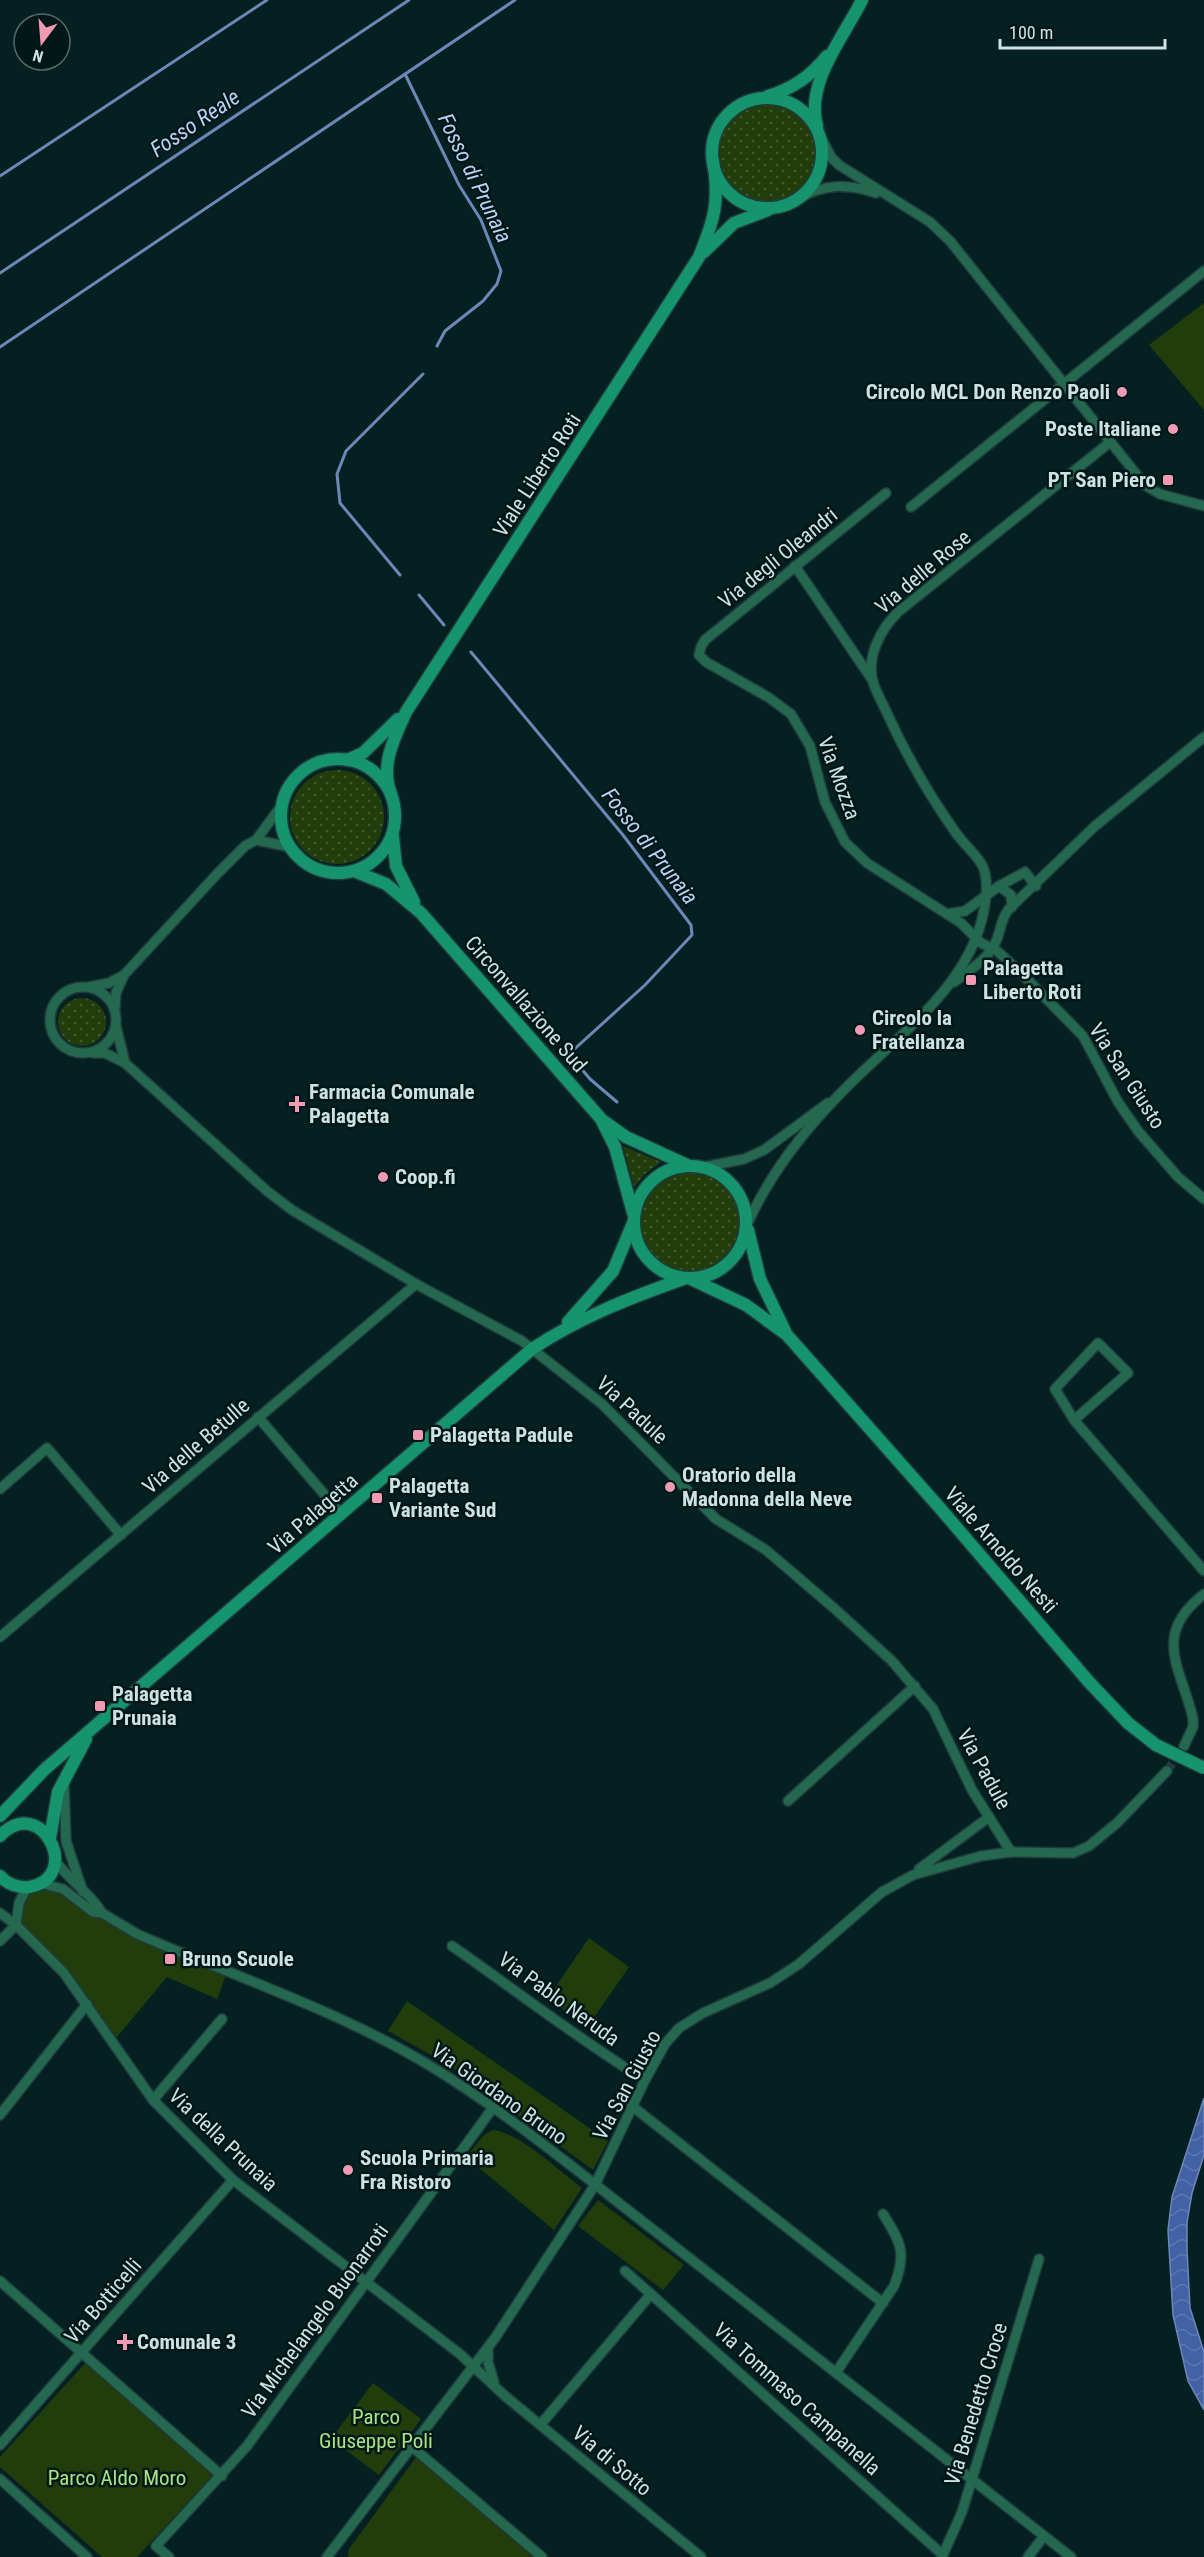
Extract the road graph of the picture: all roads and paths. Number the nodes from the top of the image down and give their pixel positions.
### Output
1 (862, 0) edge
2 (841, 39) junction
3 (755, 99) junction
4 (820, 135) junction
5 (713, 161) junction
6 (895, 200) junction
7 (793, 202) junction
8 (699, 257) junction
9 (1204, 272) edge
10 (1063, 384) junction
11 (1109, 443) junction
12 (886, 493) dead end
13 (911, 507) dead end
14 (1204, 507) edge
15 (795, 566) junction
16 (699, 655) joint
17 (873, 681) junction
18 (406, 712) junction
19 (1204, 737) edge
20 (345, 760) junction
21 (391, 794) junction
22 (282, 805) junction
23 (394, 830) junction
24 (256, 840) junction
25 (290, 847) junction
26 (354, 871) junction
27 (999, 886) junction
28 (1036, 886) junction
29 (986, 896) junction
30 (1012, 907) junction
31 (421, 913) junction
32 (947, 914) junction
33 (976, 938) junction
34 (992, 948) junction
35 (124, 975) junction
36 (949, 985) junction
37 (89, 987) junction
38 (116, 1014) junction
39 (116, 1025) junction
40 (91, 1052) junction
41 (125, 1063) junction
42 (837, 1096) junction
43 (602, 1120) junction
44 (687, 1165) junction
45 (704, 1167) junction
46 (1204, 1199) edge
47 (634, 1217) junction
48 (747, 1225) junction
49 (688, 1278) junction
50 (416, 1284) junction
51 (561, 1329) junction
52 (787, 1335) junction
53 (532, 1349) junction
54 (258, 1417) junction
55 (1074, 1420) junction
56 (0, 1489) edge
57 (342, 1515) junction
58 (121, 1534) junction
59 (1204, 1571) edge
60 (1204, 1594) edge
61 (0, 1637) edge
62 (915, 1686) junction
63 (92, 1731) junction
64 (1184, 1746) tunnel mouth
65 (1204, 1768) edge
66 (1167, 1771) tunnel mouth
67 (64, 1777) junction
68 (23, 1791) junction
69 (788, 1801) dead end
70 (0, 1815) edge
71 (989, 1817) junction
72 (4, 1832) edge
73 (50, 1838) junction
74 (1011, 1852) junction
75 (55, 1860) junction
76 (912, 1875) junction
77 (0, 1876) edge
78 (40, 1883) junction
79 (27, 1887) junction
80 (83, 1892) junction
81 (0, 1913) edge
82 (102, 1913) junction
83 (16, 1925) junction
84 (0, 1941) edge
85 (452, 1946) dead end
86 (87, 2004) junction
87 (222, 2019) dead end
88 (645, 2080) junction
89 (153, 2100) junction
90 (632, 2106) junction
91 (492, 2109) junction
92 (0, 2115) edge
93 (233, 2180) junction
94 (595, 2185) junction
95 (883, 2214) dead end
96 (1039, 2259) dead end
97 (625, 2271) dead end
98 (0, 2281) edge
99 (366, 2281) junction
100 (651, 2294) junction
101 (883, 2303) junction
102 (488, 2349) junction
103 (82, 2352) junction
104 (473, 2365) junction
105 (837, 2371) junction
106 (501, 2392) junction
107 (541, 2424) junction
108 (0, 2445) edge
109 (411, 2446) junction
110 (222, 2476) junction
111 (0, 2479) edge
112 (972, 2480) junction
113 (1044, 2536) junction
114 (943, 2556) edge
115 (87, 2557) edge
116 (169, 2557) edge
117 (327, 2557) edge
118 (542, 2557) edge
119 (701, 2557) edge
120 (1028, 2557) edge
121 (1071, 2557) edge

1 - 2 street, Viale Liberto Roti
2 - 3 street, Viale Liberto Roti
2 - 4 street, Viale Liberto Roti
3 - 4 street
3 - 5 street, Viale Liberto Roti
4 - 6 street
4 - 7 street, Viale Liberto Roti
5 - 7 street
5 - 8 street, Viale Liberto Roti
6 - 7 street
6 - 10 street
7 - 8 street, Viale Liberto Roti
8 - 18 street, Viale Liberto Roti
9 - 10 street
10 - 11 street
10 - 13 street
11 - 14 street
11 - 17 street, Via delle Rose
12 - 15 street, Via degli Oleandri
15 - 16 street, Via degli Oleandri
15 - 17 street
16 - 32 street, Via Mozza
17 - 29 street
18 - 20 street, Viale Liberto Roti
18 - 21 street, Viale Liberto Roti
19 - 28 street
20 - 21 street
20 - 22 street
21 - 23 street, Circonvallazione Sud
22 - 24 street
22 - 25 street
23 - 26 street
23 - 31 street, Circonvallazione Sud
24 - 25 street
24 - 35 street
25 - 26 street, Circonvallazione Sud
26 - 31 street, Circonvallazione Sud
27 - 28 street
27 - 29 street
27 - 30 street
28 - 30 street
29 - 32 street
29 - 33 street
30 - 34 street
31 - 43 street, Circonvallazione Sud
32 - 33 street, Via Mozza
33 - 34 street, Via San Giusto
33 - 36 street, Via Palagetta
34 - 36 street, Via Palagetta
34 - 46 street, Via San Giusto
35 - 37 street
35 - 38 street
36 - 42 street, Via Palagetta
37 - 38 street
37 - 40 street
38 - 39 street
39 - 40 street
39 - 41 street
40 - 41 street
41 - 50 street, Via Padule
42 - 45 street, Via Palagetta
42 - 48 street, Via Palagetta
43 - 44 street, Circonvallazione Sud
43 - 47 street, Circonvallazione Sud
44 - 45 street, Via Palagetta
44 - 47 street, Via Palagetta
45 - 48 street, Via Palagetta
47 - 49 street
47 - 51 street, Via Palagetta
48 - 49 street, Via Palagetta
48 - 52 street, Viale Arnoldo Nesti
49 - 51 street, Via Palagetta
49 - 52 street, Viale Arnoldo Nesti
50 - 53 street, Via Padule
50 - 54 street, Via delle Betulle
51 - 53 street, Via Palagetta
52 - 65 street, Viale Arnoldo Nesti, bridge
53 - 57 street, Via Palagetta
53 - 62 street, Via Padule
54 - 57 street
54 - 58 street, Via delle Betulle
55 - 55 street
55 - 59 street
56 - 58 street
57 - 63 street, Via Palagetta
58 - 61 street, Via delle Betulle
60 - 64 street
62 - 69 street
62 - 71 street, Via Padule
63 - 67 street, Via Palagetta
63 - 68 street, Via Palagetta
66 - 74 street, Via San Giusto
67 - 73 street, Via Palagetta
67 - 80 street, Via Giordano Bruno
68 - 70 street, Via Palagetta
68 - 72 street, Via Palagetta
71 - 74 street, Via Padule
71 - 76 street, Via San Giusto
72 - 73 street, Via Palagetta
73 - 75 street, Via Palagetta
74 - 76 street, Via San Giusto
75 - 78 street
75 - 80 street, Via Giordano Bruno
76 - 88 street, Via San Giusto
77 - 79 street
78 - 79 street
78 - 82 street, Via Giordano Bruno
79 - 83 street
80 - 82 street, Via Giordano Bruno
81 - 83 street, Via della Prunaia
82 - 91 street, Via Giordano Bruno
83 - 84 street
83 - 86 street, Via della Prunaia
85 - 88 street, Via Pablo Neruda
86 - 89 street, Via della Prunaia
86 - 92 street
87 - 89 street
88 - 90 street, Via San Giusto
89 - 93 street, Via della Prunaia
90 - 94 street, Via San Giusto
90 - 101 street
91 - 94 street, Via Giordano Bruno
91 - 99 street, Via Michelangelo Buonarroti
93 - 99 street, Via della Prunaia
93 - 103 street, Via Botticelli
94 - 102 street, Via San Giusto
94 - 105 street, Via Giordano Bruno
95 - 101 street
96 - 112 street, Via Benedetto Croce
97 - 100 street, Via Tommaso Campanella
98 - 103 street
99 - 104 street, Via della Prunaia
99 - 110 street, Via Michelangelo Buonarroti
100 - 107 street
100 - 114 street, Via Tommaso Campanella
101 - 105 street
102 - 104 street, Via San Giusto
102 - 106 street, Via di Sotto
103 - 108 street, Via Botticelli
103 - 110 street
104 - 106 street, Via di Sotto
104 - 109 street, Via San Giusto
105 - 112 street, Via Giordano Bruno
106 - 107 street, Via di Sotto
107 - 119 street, Via di Sotto
109 - 117 street, Via San Giusto
109 - 118 street
110 - 116 street, Via Michelangelo Buonarroti
111 - 115 street
112 - 113 street, Via Giordano Bruno
112 - 114 street, Via Benedetto Croce
113 - 120 street
113 - 121 street, Via Giordano Bruno

